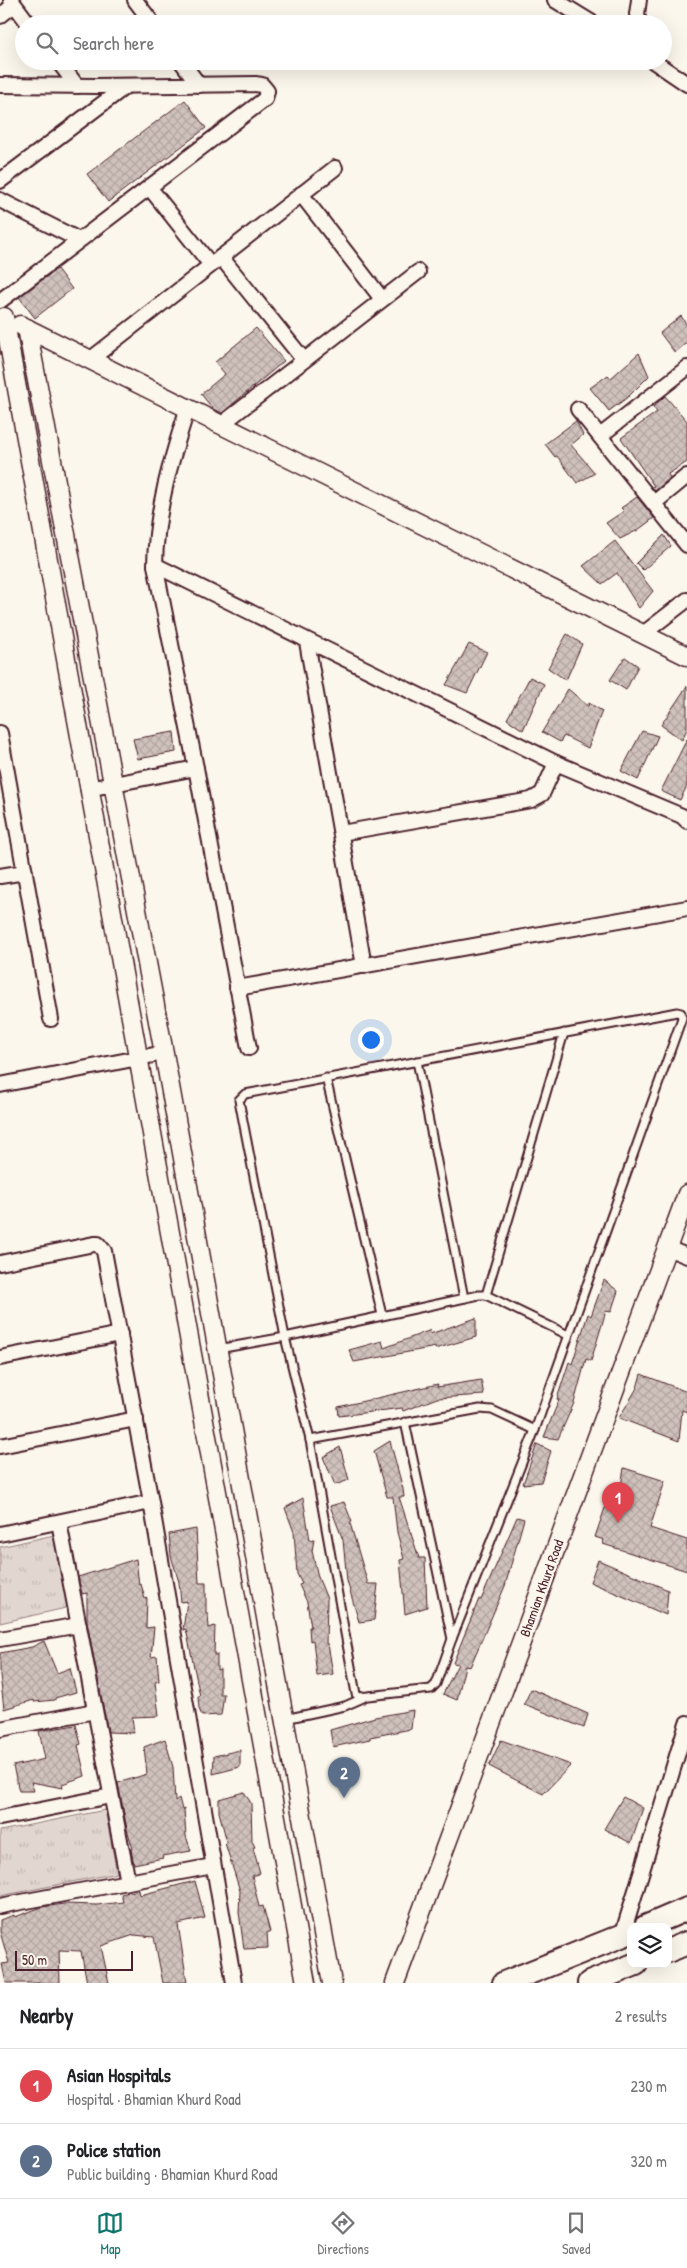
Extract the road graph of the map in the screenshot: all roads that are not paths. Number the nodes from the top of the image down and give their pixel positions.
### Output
1 (135, 0) edge
2 (555, 0) edge
3 (639, 0) edge
4 (12, 2) edge
5 (22, 15) edge
6 (146, 15) edge
7 (579, 15) edge
8 (637, 15) edge
9 (0, 16) edge
10 (65, 70) edge
11 (188, 70) edge
12 (667, 70) edge
13 (687, 84) edge
14 (0, 85) edge
15 (199, 85) junction
16 (77, 86) junction
17 (126, 86) junction
18 (335, 168) dead end
19 (0, 181) edge
20 (149, 187) junction
21 (302, 194) junction
22 (0, 200) edge
23 (80, 240) junction
24 (216, 261) junction
25 (418, 272) dead end
26 (382, 299) junction
27 (1, 311) edge
28 (27, 328) junction
29 (91, 359) junction
30 (303, 360) junction
31 (687, 368) edge
32 (188, 407) junction
33 (578, 410) dead end
34 (222, 424) junction
35 (600, 436) junction
36 (687, 476) edge
37 (654, 503) junction
38 (687, 544) edge
39 (155, 565) junction
40 (687, 600) edge
41 (643, 634) junction
42 (307, 642) junction
43 (687, 656) edge
44 (0, 733) edge
45 (556, 763) junction
46 (196, 768) junction
47 (112, 785) junction
48 (5, 787) edge
49 (88, 789) junction
50 (687, 820) edge
51 (341, 833) junction
52 (25, 872) junction
53 (0, 876) edge
54 (687, 908) edge
55 (364, 966) junction
56 (238, 988) junction
57 (51, 1019) dead end
58 (564, 1033) junction
59 (249, 1048) dead end
60 (164, 1053) junction
61 (138, 1059) junction
62 (417, 1062) junction
63 (326, 1078) junction
64 (0, 1085) edge
65 (687, 1194) edge
66 (667, 1248) junction
67 (687, 1256) edge
68 (0, 1263) edge
69 (486, 1295) junction
70 (464, 1298) junction
71 (382, 1315) junction
72 (120, 1334) junction
73 (568, 1335) junction
74 (285, 1337) junction
75 (218, 1349) junction
76 (0, 1358) edge
77 (136, 1419) junction
78 (405, 1422) junction
79 (534, 1430) junction
80 (310, 1440) junction
81 (0, 1446) edge
82 (151, 1502) junction
83 (59, 1522) junction
84 (0, 1534) edge
85 (79, 1625) junction
86 (0, 1639) edge
87 (452, 1639) junction
88 (364, 1698) junction
89 (95, 1712) junction
90 (284, 1719) junction
91 (687, 1723) edge
92 (0, 1728) edge
93 (111, 1796) junction
94 (0, 1818) edge
95 (212, 1866) junction
96 (128, 1882) junction
97 (0, 1906) edge
98 (687, 1909) edge
99 (654, 1923) edge
100 (626, 1934) edge
101 (687, 1943) edge
102 (672, 1949) edge
103 (627, 1968) edge
104 (234, 1983) edge
105 (304, 1983) edge
106 (332, 1983) edge
107 (395, 1983) edge
108 (504, 1983) edge
109 (589, 1983) edge

1 - 6 street
2 - 7 street
3 - 8 street
4 - 5 street
4 - 9 street
10 - 16 street
11 - 15 street
12 - 13 street
14 - 16 street
15 - 17 street
15 - 20 street
16 - 17 street
17 - 19 street
18 - 21 street
20 - 23 street
20 - 24 street
21 - 24 street
21 - 26 street
22 - 23 street
23 - 27 street
24 - 29 street
24 - 30 street
25 - 26 street
26 - 30 street
27 - 28 street
27 - 49 street
28 - 29 street
28 - 47 street
29 - 32 street
30 - 34 street
31 - 35 street
32 - 34 street
32 - 39 street
33 - 35 street
34 - 41 street
35 - 37 street
36 - 37 street
37 - 38 street
39 - 42 street
39 - 46 street
40 - 41 street
41 - 43 street
42 - 45 street
42 - 51 street
44 - 48 street
45 - 50 street
45 - 51 street
46 - 47 street
46 - 56 street
47 - 49 street
47 - 60 street
48 - 52 street
49 - 61 street
51 - 55 street
52 - 53 street
52 - 57 street
54 - 55 street
55 - 56 street
56 - 59 street
58 - 62 lane
58 - 69 lane
58 - 73 lane
60 - 61 street
60 - 75 street
61 - 64 street
61 - 105 street
62 - 63 lane
62 - 70 lane
63 - 71 lane
63 - 74 lane
65 - 66 street, Bhamian Khurd Road
66 - 67 street
66 - 107 street, Bhamian Khurd Road
68 - 72 street
69 - 70 lane
69 - 73 lane
70 - 71 lane
71 - 74 lane
72 - 76 street
72 - 77 street
73 - 79 lane
74 - 75 lane
74 - 80 lane
75 - 90 street
77 - 81 street
77 - 82 street
78 - 79 lane
78 - 80 lane
78 - 87 lane
79 - 87 lane
80 - 88 lane
82 - 83 street
82 - 95 street
83 - 84 street
83 - 85 street
85 - 86 street
85 - 89 street
87 - 88 lane
88 - 90 lane
89 - 92 street
89 - 93 street
90 - 106 street
91 - 100 street
93 - 94 street
93 - 96 street
95 - 96 street
95 - 104 street
96 - 97 street
98 - 99 main road
100 - 108 main road
101 - 102 main road
103 - 109 main road

